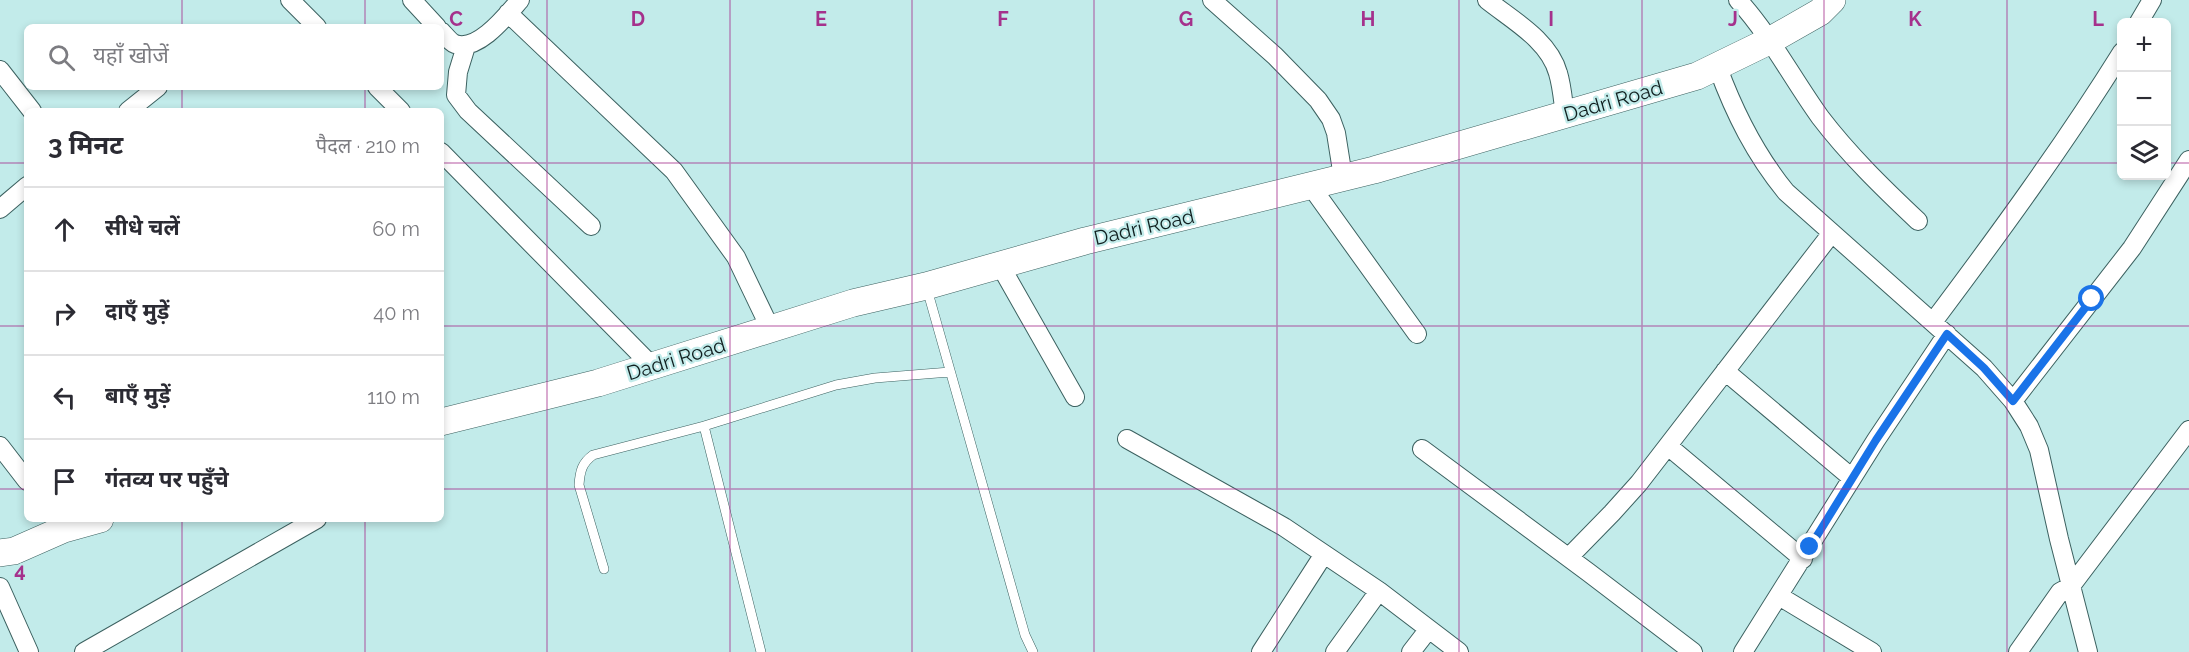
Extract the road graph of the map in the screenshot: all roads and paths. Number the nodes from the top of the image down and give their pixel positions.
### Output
1 (290, 0) edge
2 (412, 0) edge
3 (1212, 0) edge
4 (1487, 0) edge
5 (1738, 0) edge
6 (1832, 0) edge
7 (2152, 0) edge
8 (514, 7) edge
9 (2141, 18) edge
10 (314, 24) edge
11 (434, 24) edge
12 (444, 34) edge
13 (1771, 40) junction
14 (466, 46) junction
15 (2117, 59) edge
16 (1718, 68) junction
17 (0, 70) edge
18 (154, 90) edge
19 (380, 90) edge
20 (30, 108) edge
21 (132, 108) edge
22 (398, 108) edge
23 (1565, 115) junction
24 (444, 155) edge
25 (2189, 160) edge
26 (1343, 177) junction
27 (1310, 185) junction
28 (24, 189) edge
29 (0, 209) edge
30 (1918, 221) dead end
31 (591, 226) dead end
32 (1831, 234) junction
33 (1000, 265) junction
34 (926, 286) junction
35 (1933, 322) junction
36 (771, 330) junction
37 (1417, 334) dead end
38 (1947, 334) junction
39 (652, 366) junction
40 (1725, 371) junction
41 (950, 372) junction
42 (1075, 397) dead end
43 (2013, 401) junction
44 (444, 421) edge
45 (704, 426) junction
46 (2189, 430) edge
47 (1127, 439) dead end
48 (0, 446) edge
49 (1668, 446) junction
50 (1422, 449) dead end
51 (24, 477) edge
52 (1852, 478) junction
53 (76, 522) edge
54 (312, 522) edge
55 (60, 524) edge
56 (1324, 554) junction
57 (5, 557) edge
58 (1569, 557) junction
59 (1803, 559) junction
60 (604, 569) dead end
61 (2071, 586) junction
62 (0, 587) edge
63 (1379, 591) junction
64 (1779, 596) junction
65 (1428, 630) junction
66 (1845, 645) edge
67 (29, 652) edge
68 (84, 652) edge
69 (761, 652) edge
70 (1034, 652) edge
71 (1261, 652) edge
72 (1335, 652) edge
73 (1411, 652) edge
74 (1459, 652) edge
75 (1693, 652) edge
76 (1743, 652) edge
77 (1872, 652) edge
78 (2018, 652) edge
79 (2088, 652) edge

1 - 10 street
2 - 11 street
3 - 26 street
4 - 23 street
5 - 13 street
6 - 13 main road, Dadri Road
7 - 9 street
8 - 14 street
8 - 36 street
12 - 14 street
13 - 16 main road, Dadri Road
13 - 30 street
14 - 31 street
15 - 35 street
16 - 23 main road, Dadri Road
16 - 32 street
17 - 20 street
18 - 21 street
19 - 22 street
23 - 26 main road, Dadri Road
24 - 39 street
25 - 43 street
26 - 27 main road, Dadri Road
27 - 33 main road, Dadri Road
27 - 37 street
28 - 29 street
32 - 35 street
32 - 40 street
33 - 34 main road, Dadri Road
33 - 42 street
34 - 36 main road, Dadri Road
34 - 41 lane
35 - 38 street
36 - 39 main road, Dadri Road
38 - 43 street
38 - 52 street
39 - 44 main road, Dadri Road
40 - 49 street
40 - 52 street
41 - 45 lane
41 - 70 lane
43 - 61 street
45 - 60 lane
45 - 69 lane
46 - 61 street
47 - 56 street
48 - 51 street
49 - 58 street
49 - 59 street
50 - 58 street
52 - 59 street
53 - 55 main road
54 - 68 street
55 - 57 main road
56 - 63 street
56 - 71 street
58 - 75 street
59 - 64 street
61 - 78 street
61 - 79 street
62 - 67 street
63 - 65 street
63 - 72 street
64 - 66 street
64 - 76 street
65 - 73 street
65 - 74 street
66 - 77 street

